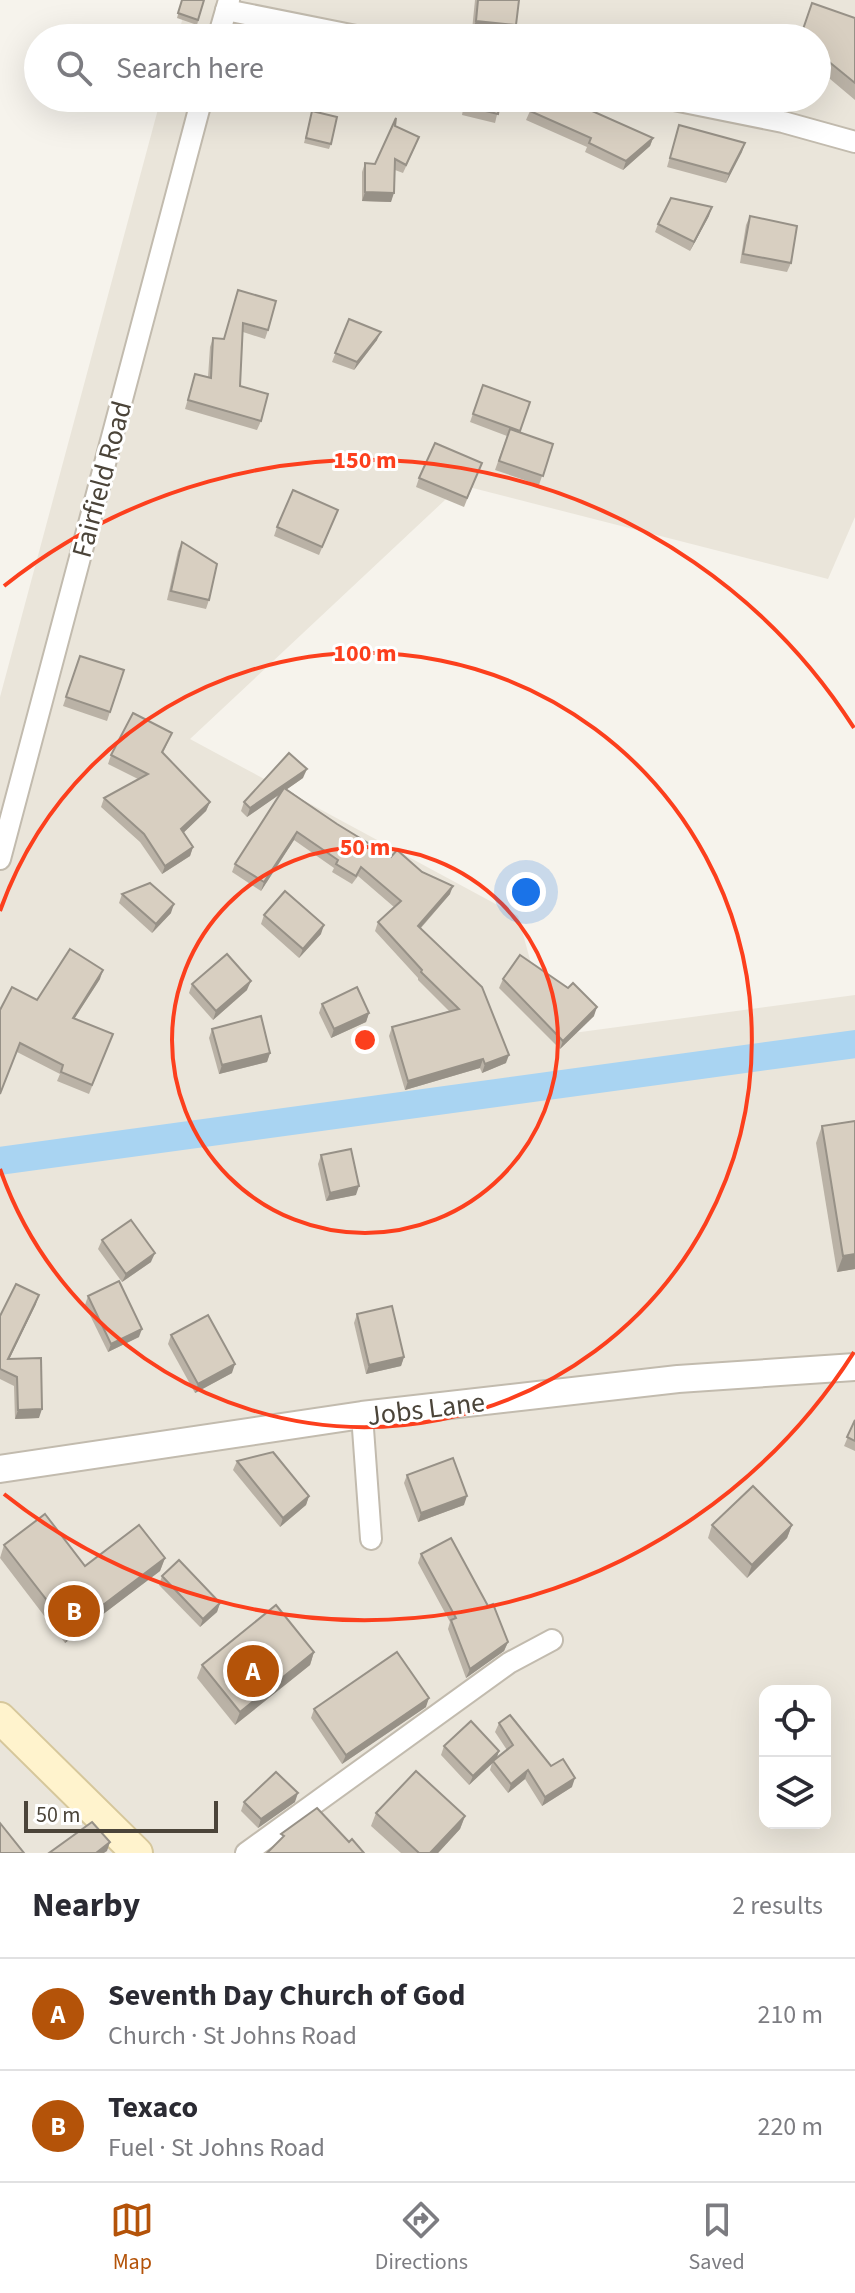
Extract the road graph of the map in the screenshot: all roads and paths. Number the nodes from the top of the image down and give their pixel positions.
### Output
1 (228, 5) edge
2 (307, 24) edge
3 (198, 112) edge
4 (733, 112) edge
5 (855, 142) edge
6 (0, 859) edge
7 (855, 1367) edge
8 (362, 1415) junction
9 (0, 1469) edge
10 (371, 1539) dead end
11 (552, 1640) dead end
12 (0, 1718) edge
13 (137, 1853) edge
14 (246, 1853) edge

1 - 2 street
3 - 6 street, Fairfield Road
4 - 5 street
7 - 8 street, Jobs Lane
8 - 9 street, Jobs Lane
8 - 10 street
11 - 14 street
12 - 13 main road

